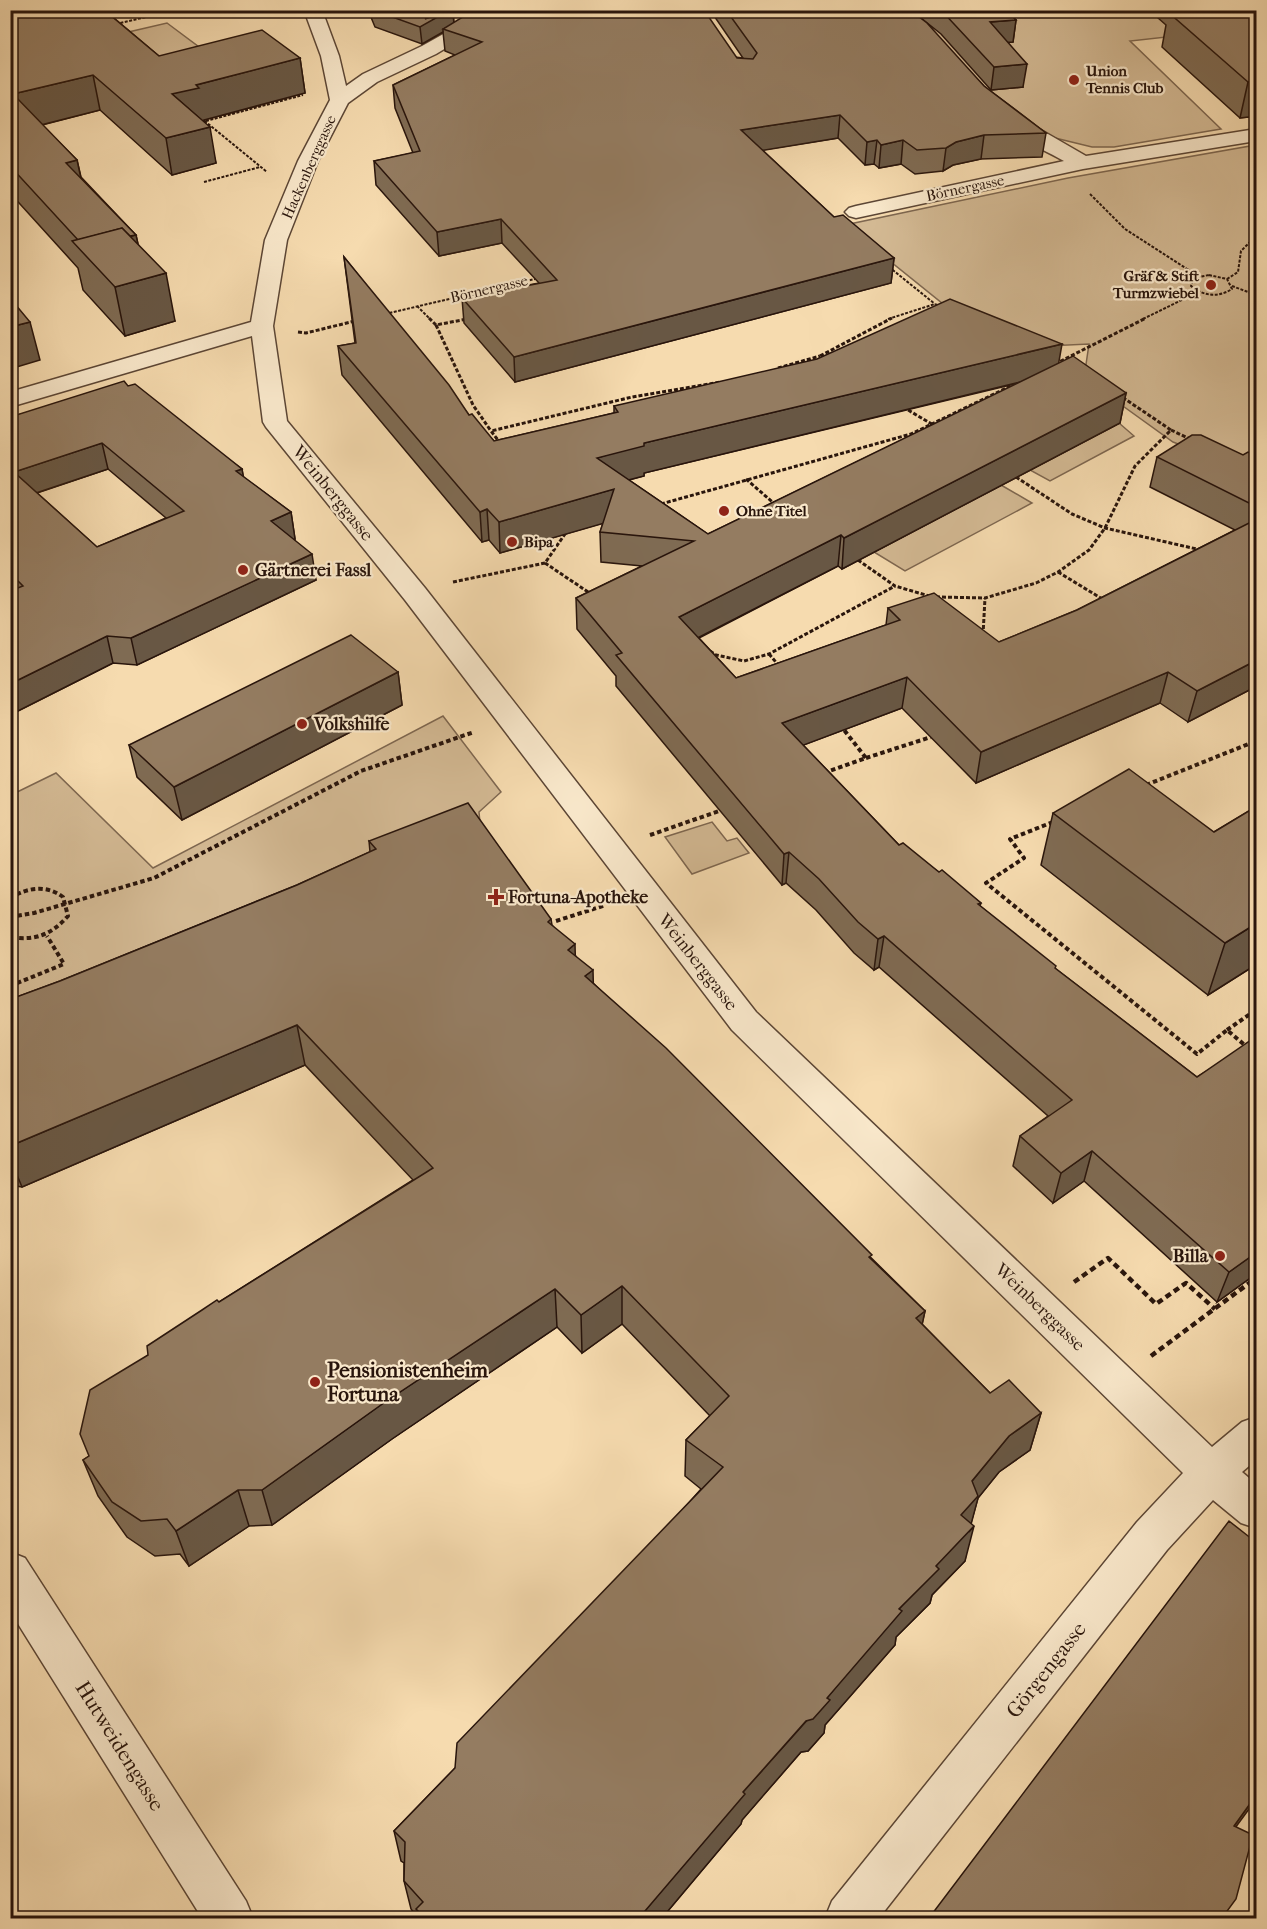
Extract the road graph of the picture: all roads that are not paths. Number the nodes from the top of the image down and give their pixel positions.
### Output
1 (313, 10) edge
2 (500, 10) edge
3 (339, 93) junction
4 (997, 108) edge
5 (1257, 135) edge
6 (1083, 163) junction
7 (856, 212) dead end
8 (262, 326) junction
9 (10, 400) edge
10 (1257, 1435) edge
11 (1211, 1473) junction
12 (1257, 1509) edge
13 (10, 1572) edge
14 (229, 1918) edge
15 (849, 1918) edge

1 - 3 street
2 - 3 street
3 - 8 street, Hackenberggasse
4 - 6 street
5 - 6 street, Börnergasse
6 - 7 street, Börnergasse
8 - 9 street
8 - 11 street, Weinberggasse
10 - 11 street, Görgengasse
11 - 12 street, Weinberggasse
11 - 15 street, Görgengasse
13 - 14 street, Hutweidengasse

